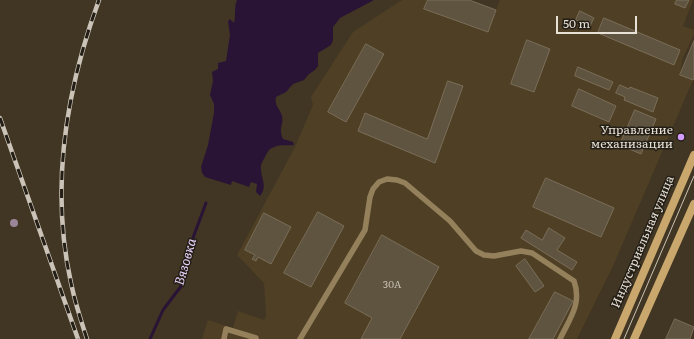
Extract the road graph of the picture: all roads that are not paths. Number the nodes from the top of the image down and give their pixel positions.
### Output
1 (694, 155) edge
2 (694, 204) edge
3 (256, 338) edge
4 (224, 339) edge
5 (300, 339) edge
6 (560, 339) edge
7 (615, 339) edge
8 (634, 339) edge

1 - 7 main road, Индустриальная улица
2 - 8 main road
3 - 4 lane
5 - 6 lane

